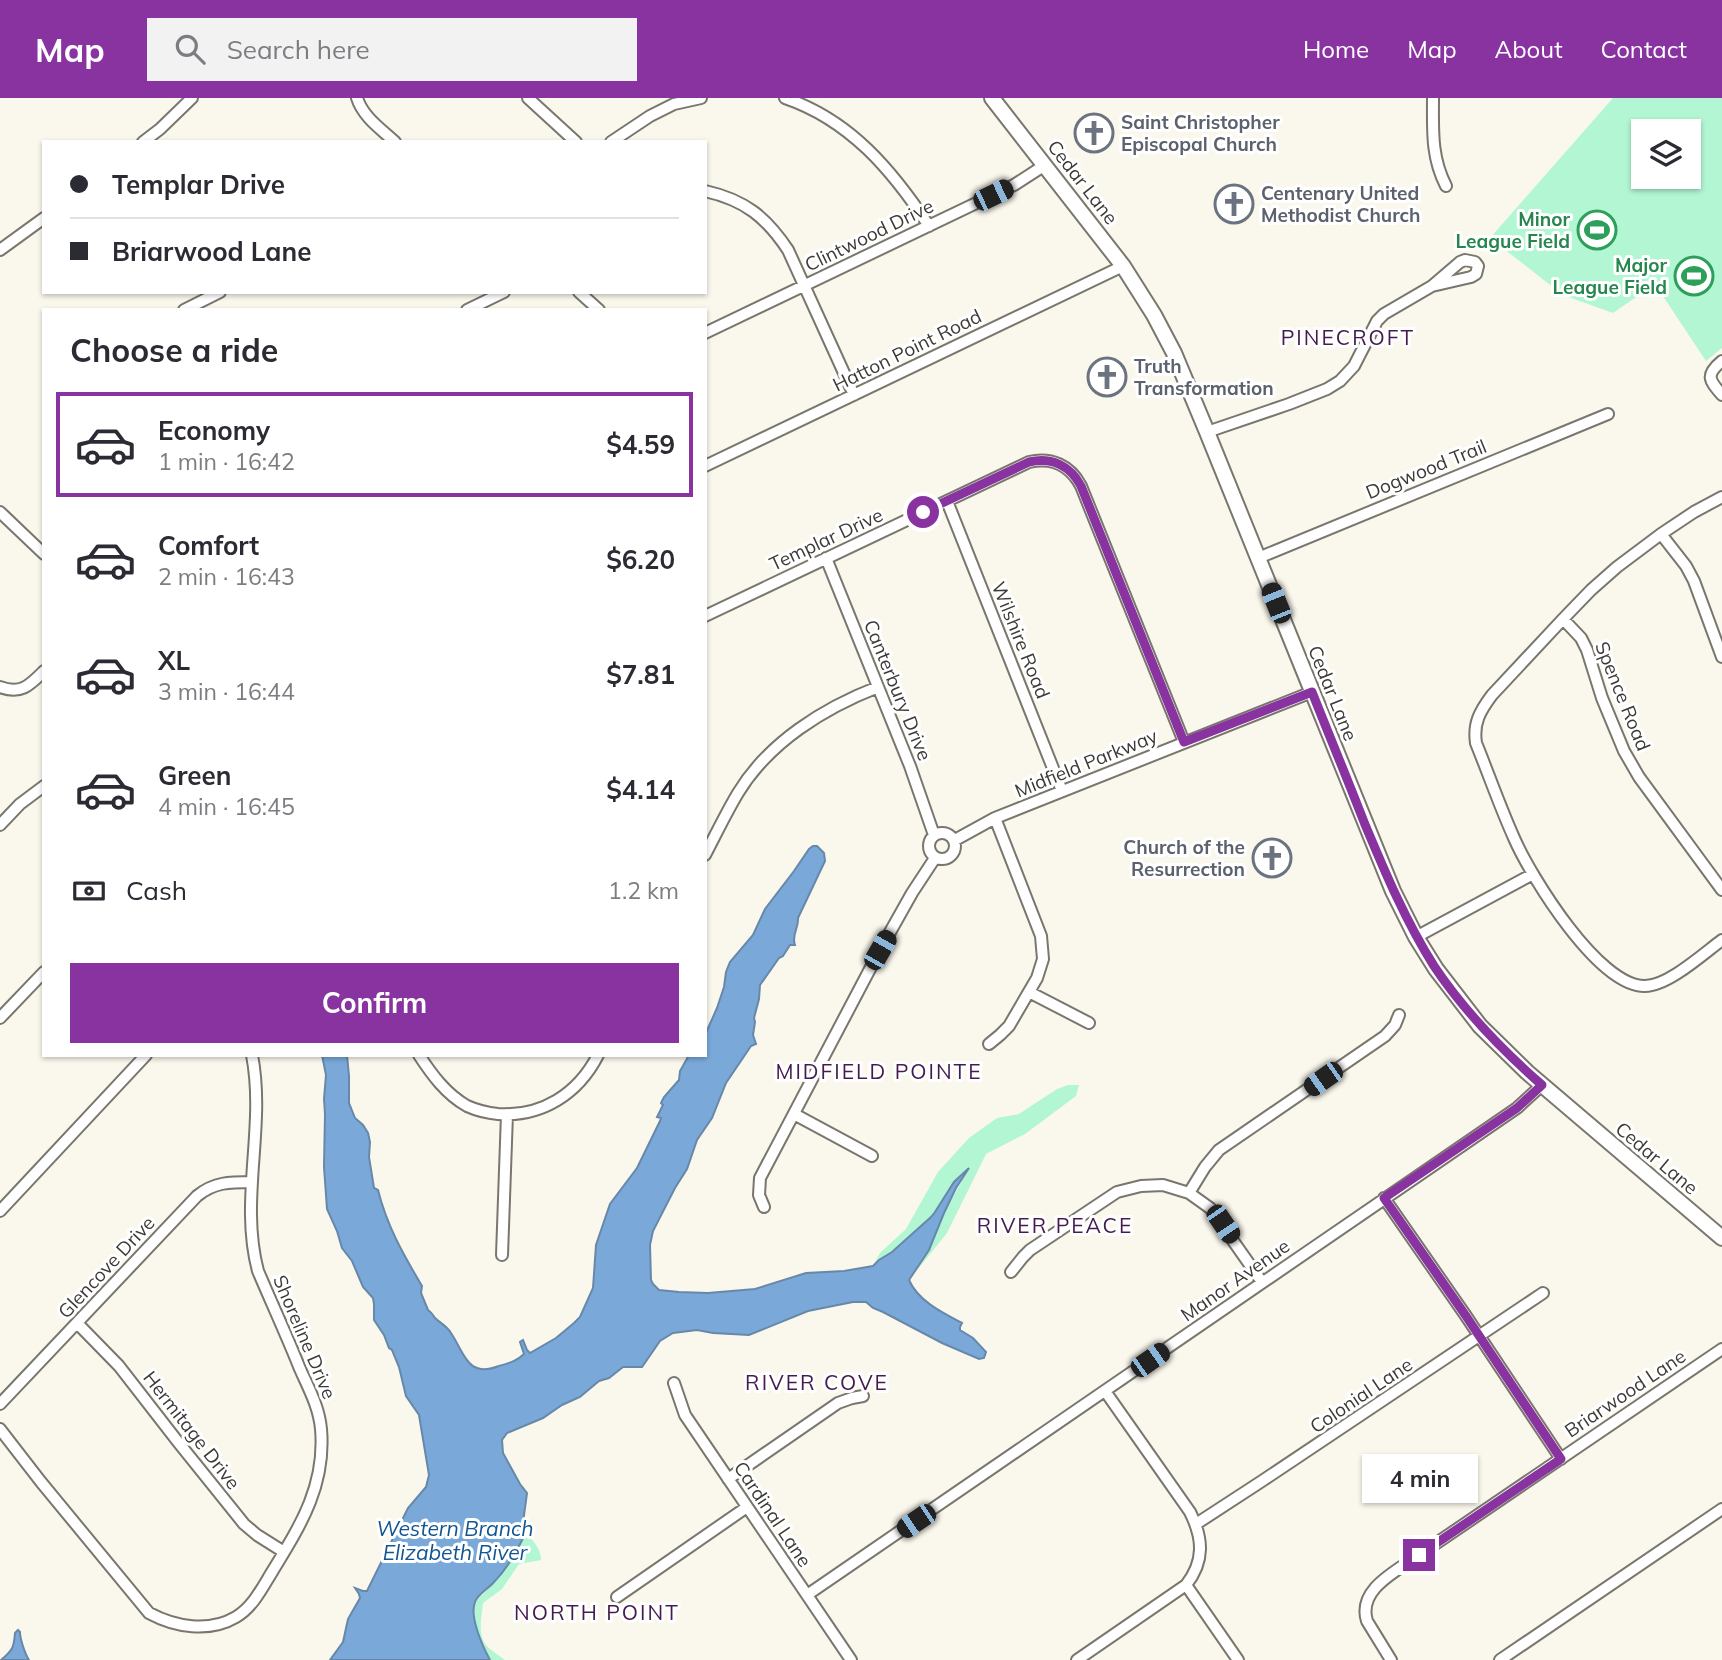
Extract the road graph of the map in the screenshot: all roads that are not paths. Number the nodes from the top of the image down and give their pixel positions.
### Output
1 (192, 98) edge
2 (357, 98) edge
3 (528, 98) edge
4 (701, 98) edge
5 (785, 98) edge
6 (992, 98) edge
7 (1433, 98) edge
8 (146, 140) edge
9 (393, 140) edge
10 (574, 140) edge
11 (614, 140) edge
12 (1045, 165) junction
13 (1446, 186) dead end
14 (707, 192) edge
15 (42, 219) edge
16 (929, 226) junction
17 (0, 250) edge
18 (1123, 266) junction
19 (804, 286) junction
20 (1432, 286) dead end
21 (216, 294) edge
22 (500, 294) edge
23 (581, 294) edge
24 (188, 308) edge
25 (471, 308) edge
26 (597, 308) edge
27 (707, 332) edge
28 (1722, 361) edge
29 (855, 395) junction
30 (1722, 395) edge
31 (1608, 414) dead end
32 (1208, 432) junction
33 (707, 465) edge
34 (1722, 497) edge
35 (947, 501) junction
36 (0, 512) edge
37 (1661, 534) junction
38 (42, 552) edge
39 (827, 558) junction
40 (1258, 558) junction
41 (707, 615) edge
42 (1563, 619) junction
43 (1722, 657) edge
44 (42, 673) edge
45 (0, 687) edge
46 (878, 687) junction
47 (1312, 692) junction
48 (1184, 742) junction
49 (42, 788) edge
50 (1062, 791) junction
51 (995, 818) junction
52 (0, 825) edge
53 (934, 835) junction
54 (955, 840) junction
55 (707, 851) edge
56 (935, 858) junction
57 (1533, 874) junction
58 (1722, 890) edge
59 (1416, 937) junction
60 (1722, 940) edge
61 (42, 974) edge
62 (1029, 992) junction
63 (1399, 1015) dead end
64 (0, 1018) edge
65 (1089, 1023) dead end
66 (989, 1044) dead end
67 (144, 1057) edge
68 (252, 1057) edge
69 (420, 1057) edge
70 (597, 1057) edge
71 (1542, 1085) junction
72 (508, 1114) junction
73 (794, 1114) junction
74 (872, 1156) dead end
75 (252, 1182) junction
76 (1189, 1193) junction
77 (1384, 1198) junction
78 (764, 1207) dead end
79 (0, 1211) edge
80 (1722, 1238) edge
81 (502, 1255) dead end
82 (1011, 1272) dead end
83 (1262, 1282) junction
84 (1543, 1293) dead end
85 (78, 1324) junction
86 (1480, 1337) junction
87 (1722, 1349) edge
88 (674, 1383) dead end
89 (1105, 1391) junction
90 (863, 1396) dead end
91 (0, 1404) edge
92 (0, 1429) edge
93 (1561, 1459) junction
94 (728, 1479) junction
95 (747, 1507) junction
96 (1722, 1509) edge
97 (1196, 1524) junction
98 (284, 1552) junction
99 (1186, 1585) junction
100 (807, 1595) junction
101 (617, 1597) dead end
102 (851, 1660) edge
103 (1077, 1660) edge
104 (1238, 1660) edge
105 (1391, 1660) edge
106 (1500, 1660) edge

1 - 8 street
2 - 9 street
3 - 10 street
4 - 11 street
5 - 16 street
6 - 12 main road, Cedar Lane
7 - 13 street
12 - 16 street, Clintwood Drive
12 - 18 main road, Cedar Lane
14 - 19 street
15 - 17 street
16 - 19 street, Clintwood Drive
18 - 29 street, Hatton Point Road
18 - 32 main road, Cedar Lane
19 - 27 street, Clintwood Drive
19 - 29 street
20 - 32 street
21 - 24 street
22 - 25 street
23 - 26 street
28 - 30 street
29 - 33 street, Hatton Point Road
31 - 40 street, Dogwood Trail
32 - 40 main road, Cedar Lane
34 - 37 street
35 - 39 street, Templar Drive
35 - 48 street, Templar Drive
35 - 50 street, Wilshire Road
36 - 38 street
37 - 42 street
37 - 43 street
39 - 41 street, Templar Drive
39 - 46 street, Canterbury Drive
40 - 47 main road, Cedar Lane
42 - 57 street
42 - 58 street, Spence Road
44 - 45 street
46 - 53 street, Canterbury Drive
46 - 55 street
47 - 48 street, Midfield Parkway
47 - 59 main road, Cedar Lane
48 - 50 street, Midfield Parkway
49 - 52 street
50 - 51 street, Midfield Parkway
51 - 54 street, Midfield Parkway
51 - 62 street
53 - 54 street
53 - 56 street
54 - 56 street
56 - 73 street
57 - 59 street
57 - 60 street
59 - 71 main road, Cedar Lane
61 - 64 street
62 - 65 street
62 - 66 street
63 - 76 street
67 - 79 street
68 - 75 street, Shoreline Drive
69 - 72 street
70 - 72 street
71 - 77 street, Manor Avenue
71 - 80 main road, Cedar Lane
72 - 81 street
73 - 74 street
73 - 78 street
75 - 85 street, Glencove Drive
75 - 98 street, Shoreline Drive
76 - 82 street
76 - 83 street
77 - 83 street, Manor Avenue
77 - 86 street
83 - 89 street, Manor Avenue
84 - 86 street, Colonial Lane
85 - 91 street, Glencove Drive
85 - 98 street, Hermitage Drive
86 - 93 street
86 - 97 street, Colonial Lane
87 - 93 street, Briarwood Lane
88 - 94 street, Cardinal Lane
89 - 97 street
89 - 100 street, Manor Avenue
90 - 94 street
92 - 98 street, Shoreline Drive
93 - 105 street, Briarwood Lane
94 - 95 street, Cardinal Lane
95 - 100 street, Cardinal Lane
95 - 101 street
96 - 106 street
97 - 99 street
99 - 103 street
99 - 104 street
100 - 102 street, Cardinal Lane

